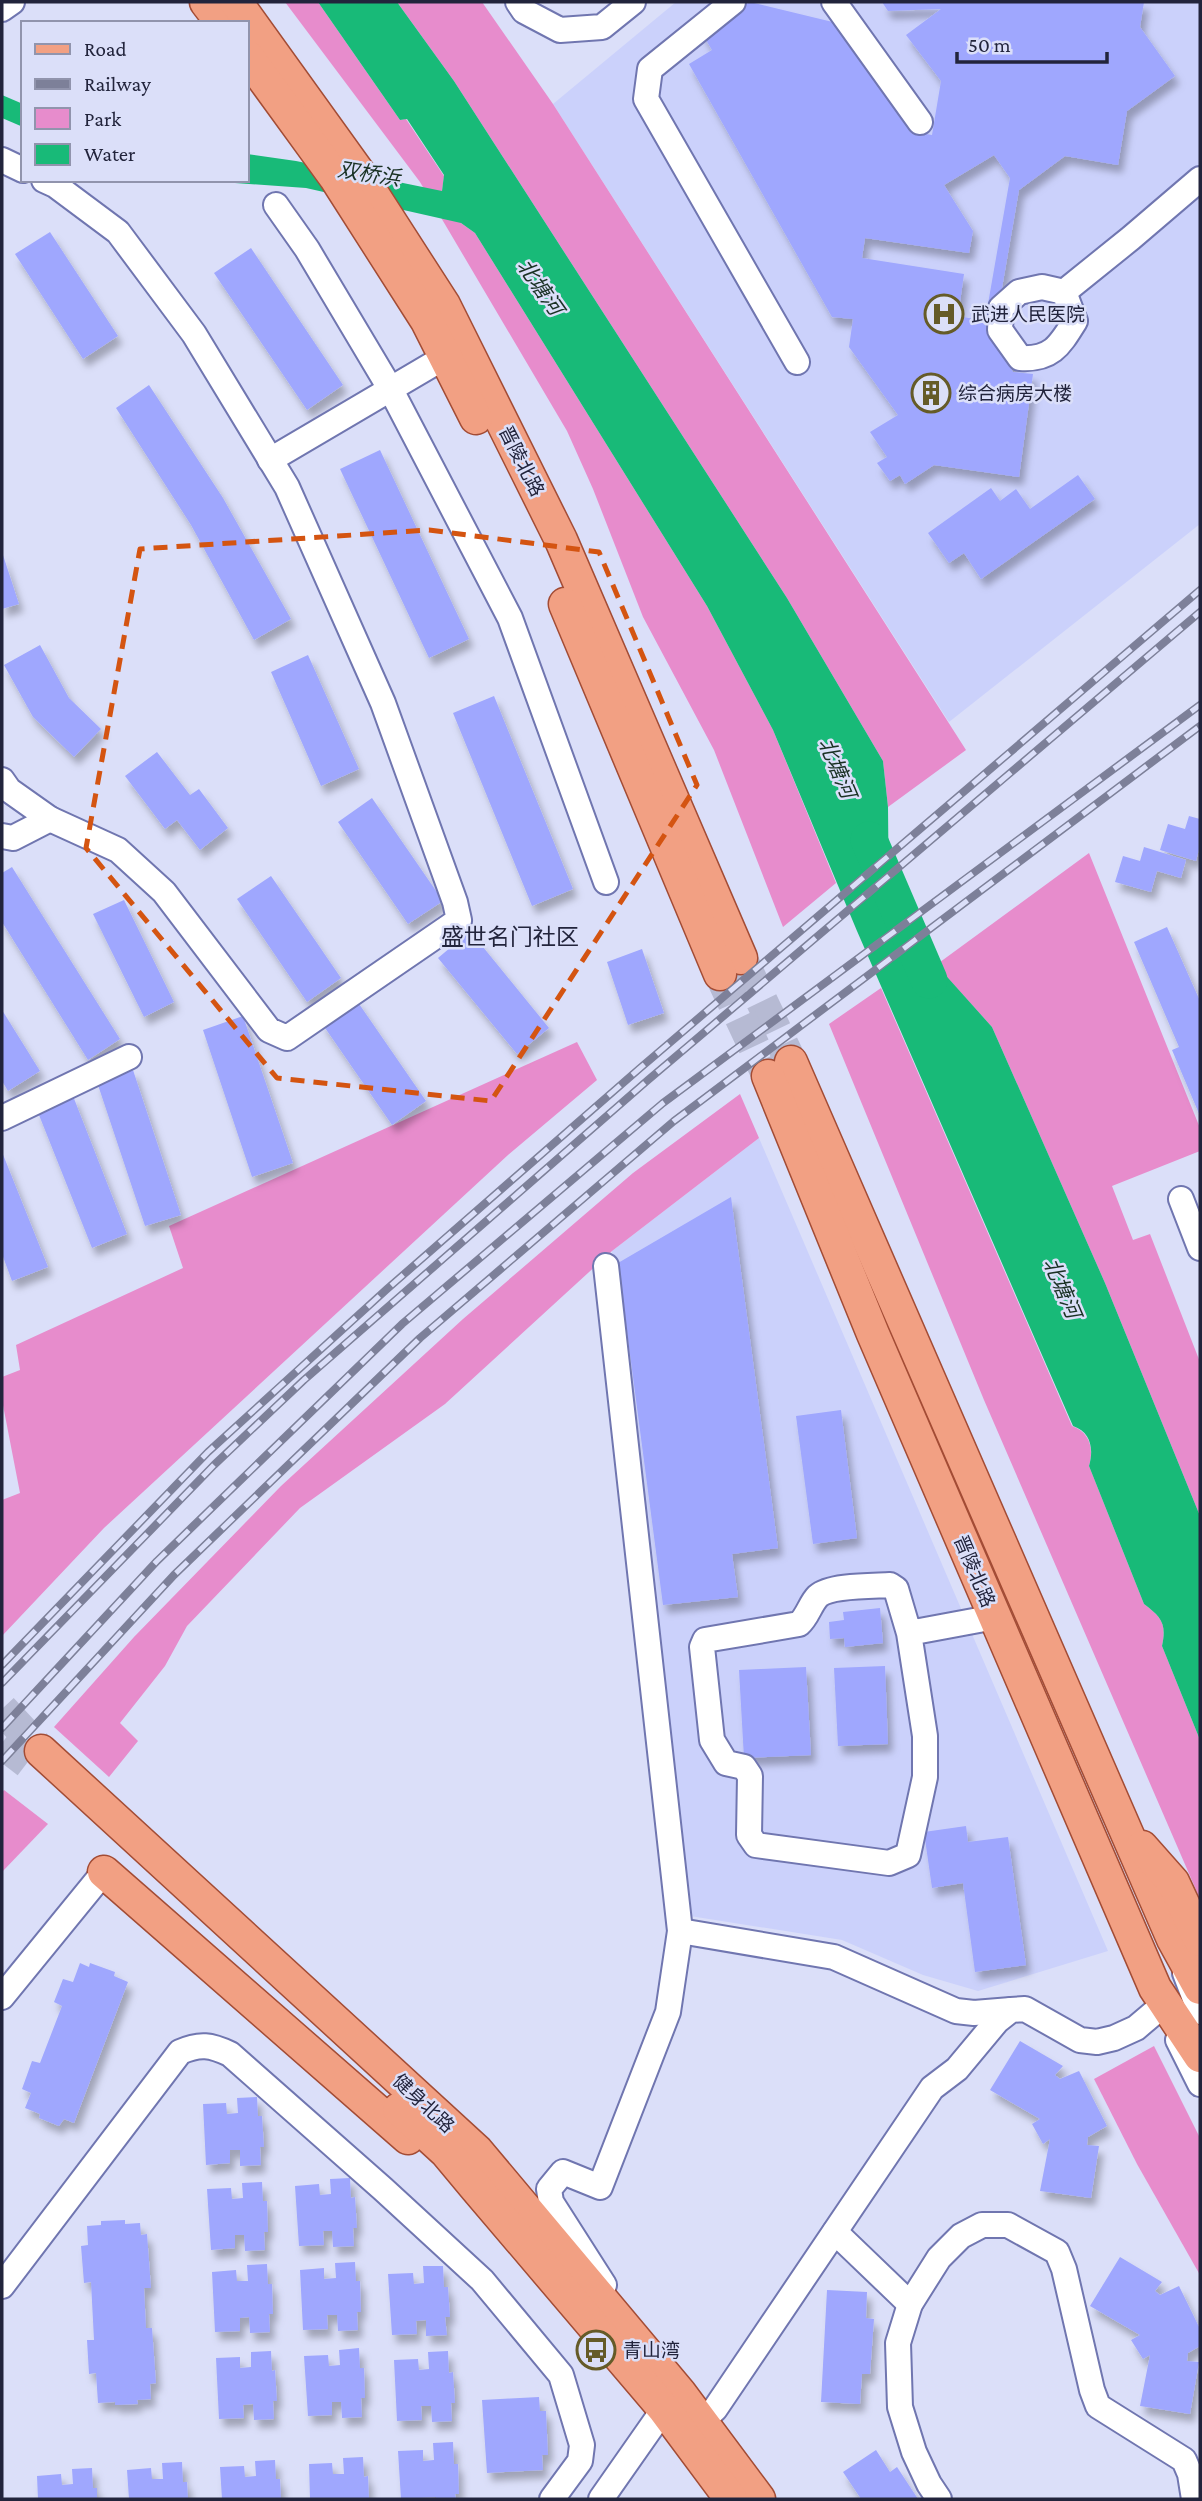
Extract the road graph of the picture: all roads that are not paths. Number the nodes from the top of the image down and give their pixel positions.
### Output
1 (12, 2) edge
2 (206, 2) edge
3 (236, 2) edge
4 (518, 2) edge
5 (633, 2) edge
6 (733, 2) edge
7 (840, 4) edge
8 (2, 9) edge
9 (220, 21) edge
10 (248, 57) edge
11 (920, 122) dead end
12 (2, 160) edge
13 (21, 169) edge
14 (347, 175) junction
15 (1200, 179) edge
16 (48, 182) edge
17 (276, 205) dead end
18 (1064, 292) dead end
19 (445, 357) junction
20 (797, 362) dead end
21 (391, 390) junction
22 (270, 460) junction
23 (2, 780) edge
24 (50, 819) junction
25 (2, 836) edge
26 (606, 882) dead end
27 (129, 1057) dead end
28 (2, 1118) edge
29 (1181, 1199) dead end
30 (1200, 1248) edge
31 (606, 1266) dead end
32 (995, 1618) junction
33 (909, 1633) junction
34 (104, 1872) joint
35 (680, 1931) junction
36 (1186, 1940) edge
37 (1200, 1988) edge
38 (2, 1997) edge
39 (1159, 1997) junction
40 (1011, 2010) junction
41 (1200, 2012) edge
42 (1200, 2056) edge
43 (1200, 2084) edge
44 (476, 2188) junction
45 (835, 2232) junction
46 (2, 2286) edge
47 (910, 2304) junction
48 (615, 2315) junction
49 (663, 2409) junction
50 (701, 2422) junction
51 (552, 2499) edge
52 (601, 2499) edge
53 (731, 2499) edge
54 (759, 2499) edge
55 (939, 2499) edge
56 (1194, 2499) edge

1 - 8 street
2 - 9 main road
3 - 14 main road, 晋陵北路
4 - 5 street
6 - 20 street
7 - 11 street
10 - 14 main road, 晋陵北路
12 - 13 street
14 - 19 main road, 晋陵北路
14 - 19 main road, 晋陵北路
15 - 18 street
16 - 22 street
17 - 21 street
19 - 21 street
21 - 22 street
21 - 26 street
22 - 24 street
23 - 24 street
24 - 25 street
27 - 28 street
29 - 30 street
31 - 35 street
32 - 33 street
32 - 36 main road, 晋陵北路
32 - 39 main road, 晋陵北路
33 - 33 street
34 - 38 street
34 - 44 main road
35 - 40 street
35 - 48 street
36 - 37 main road, 晋陵北路
36 - 41 street
39 - 40 street
39 - 42 main road, 晋陵北路
39 - 43 street
40 - 45 street
44 - 48 main road, 健身北路
44 - 49 main road, 健身北路
45 - 47 street
45 - 50 street
46 - 51 street
47 - 55 street
47 - 56 street
48 - 50 main road, 健身北路
49 - 52 street
49 - 53 main road, 健身北路
50 - 54 main road, 健身北路

